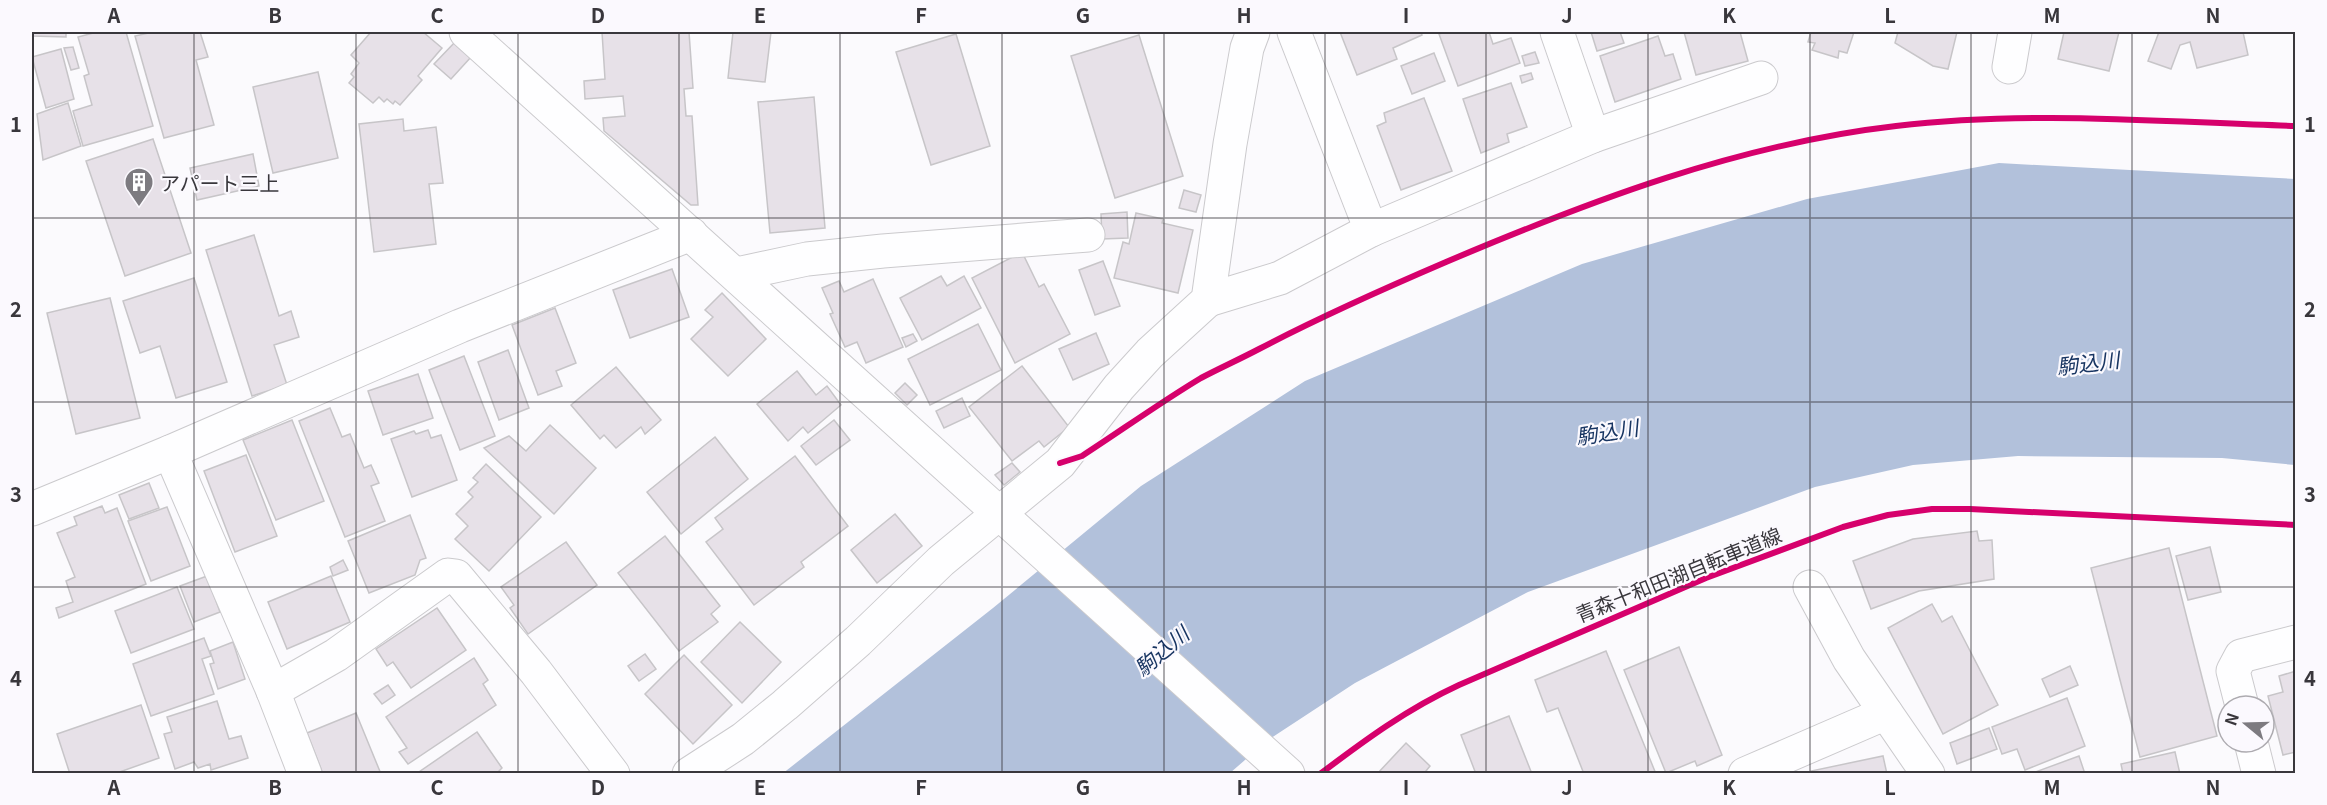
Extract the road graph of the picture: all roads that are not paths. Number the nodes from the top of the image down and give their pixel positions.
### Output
1 (466, 32) edge
2 (1253, 32) edge
3 (1294, 32) edge
4 (1557, 32) edge
5 (2015, 32) edge
6 (2009, 67) dead end
7 (1761, 78) dead end
8 (1593, 136) junction
9 (1371, 230) junction
10 (692, 234) junction
11 (1088, 235) dead end
12 (737, 274) junction
13 (1208, 300) junction
14 (170, 452) junction
15 (32, 509) edge
16 (1009, 522) junction
17 (1810, 587) dead end
18 (2295, 642) edge
19 (273, 692) junction
20 (2239, 694) edge
21 (1886, 713) junction
22 (2254, 754) edge
23 (305, 774) edge
24 (613, 774) edge
25 (689, 774) edge
26 (1288, 774) edge
27 (1745, 774) edge
28 (1928, 774) edge
29 (2259, 774) edge

1 - 10 street
2 - 13 street
3 - 9 street
4 - 8 street
5 - 6 street
7 - 8 street
8 - 9 street
9 - 13 street
10 - 12 street
10 - 14 street
11 - 12 street
12 - 16 street
13 - 16 street
14 - 15 street
14 - 19 street
16 - 25 street
16 - 26 street
17 - 21 street
18 - 20 street
19 - 23 street
19 - 24 street
21 - 27 street
21 - 28 street
22 - 29 street

